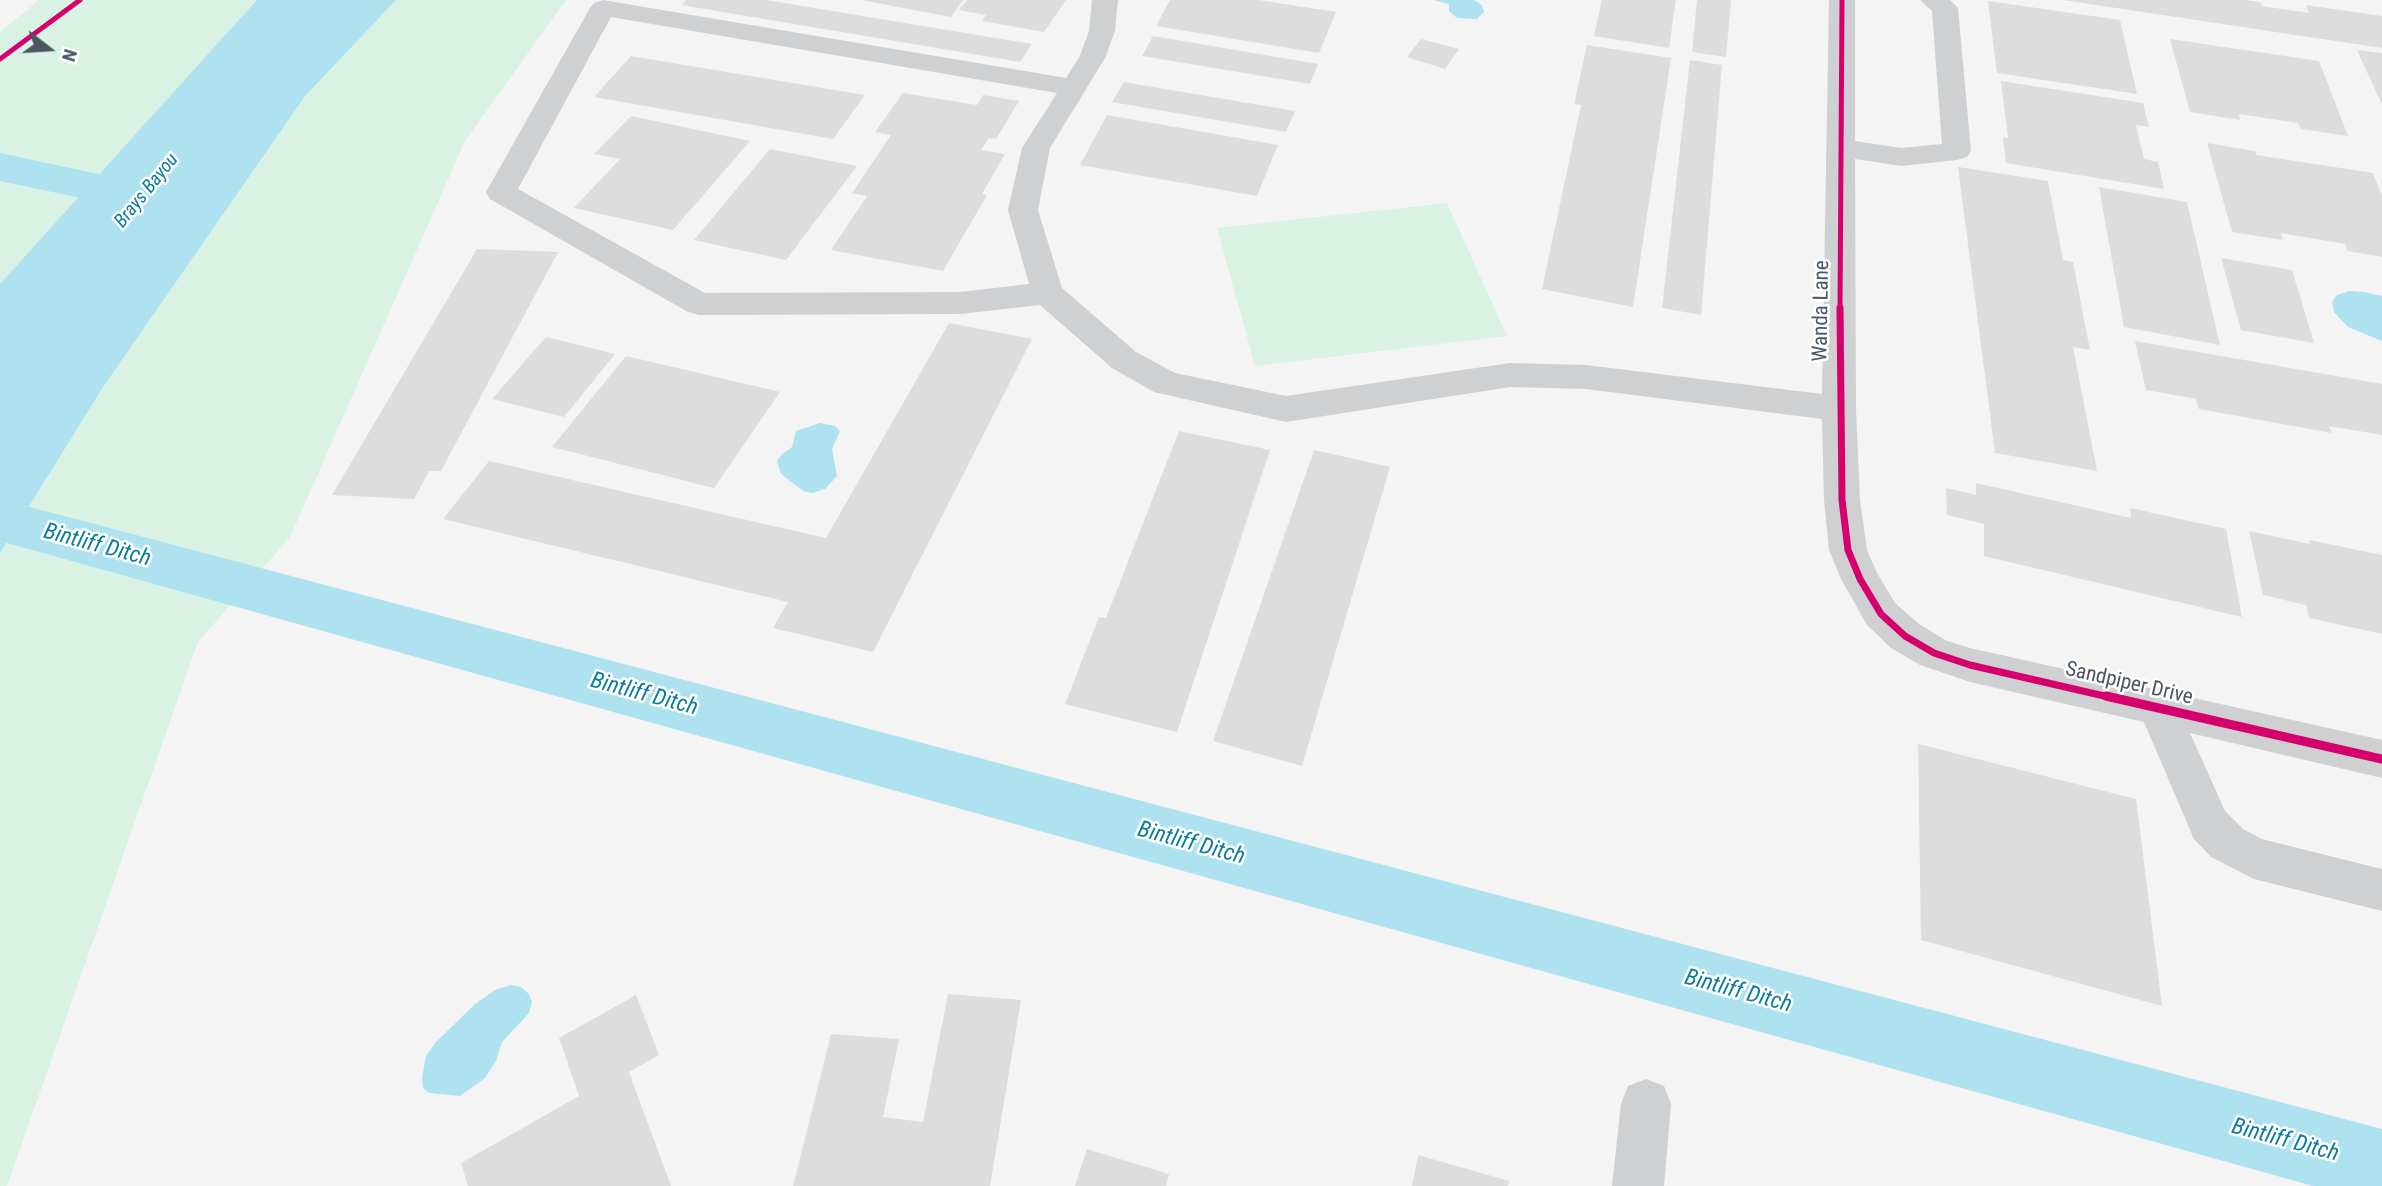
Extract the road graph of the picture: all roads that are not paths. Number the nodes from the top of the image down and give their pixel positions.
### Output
1 (1105, 0) edge
2 (1842, 0) edge
3 (1933, 0) edge
4 (1072, 87) junction
5 (1842, 148) junction
6 (1047, 293) junction
7 (1839, 409) junction
8 (1881, 614) joint
9 (2159, 709) junction
10 (2382, 759) edge
11 (2382, 890) edge
12 (1646, 1104) dead end
13 (1638, 1186) edge

1 - 4 street
2 - 5 street, Wanda Lane
3 - 5 street
4 - 6 street
4 - 6 street
5 - 7 street, Wanda Lane
6 - 7 street
7 - 8 street, Wanda Lane
8 - 9 street, Sandpiper Drive
9 - 10 street, Sandpiper Drive
9 - 11 street
12 - 13 street

